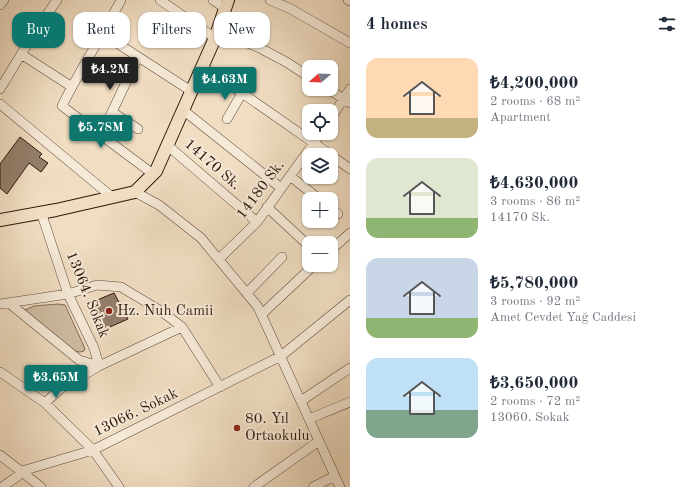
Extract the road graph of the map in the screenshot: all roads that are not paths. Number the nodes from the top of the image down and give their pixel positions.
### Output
1 (4, 0) edge
2 (57, 0) edge
3 (121, 0) edge
4 (160, 0) edge
5 (212, 0) edge
6 (270, 0) edge
7 (227, 4) edge
8 (0, 5) edge
9 (115, 12) edge
10 (214, 32) edge
11 (214, 41) edge
12 (350, 43) edge
13 (95, 48) edge
14 (125, 48) edge
15 (260, 48) edge
16 (21, 54) junction
17 (138, 56) junction
18 (202, 67) junction
19 (302, 72) edge
20 (72, 87) junction
21 (0, 89) edge
22 (350, 89) edge
23 (191, 91) junction
24 (242, 93) junction
25 (338, 95) edge
26 (347, 101) edge
27 (0, 104) edge
28 (183, 110) junction
29 (338, 111) edge
30 (112, 112) junction
31 (227, 119) dead end
32 (138, 129) dead end
33 (100, 135) junction
34 (316, 140) edge
35 (314, 143) junction
36 (167, 145) junction
37 (321, 148) edge
38 (338, 160) edge
39 (350, 169) edge
40 (153, 174) junction
41 (290, 176) junction
42 (281, 188) junction
43 (135, 192) junction
44 (310, 192) edge
45 (112, 197) junction
46 (267, 207) junction
47 (41, 212) junction
48 (0, 220) edge
49 (257, 222) junction
50 (350, 233) edge
51 (302, 240) edge
52 (338, 244) edge
53 (282, 257) dead end
54 (218, 259) junction
55 (307, 272) edge
56 (247, 293) junction
57 (68, 294) junction
58 (350, 300) edge
59 (4, 303) edge
60 (262, 314) junction
61 (182, 327) junction
62 (281, 356) junction
63 (99, 366) junction
64 (350, 368) edge
65 (0, 372) edge
66 (220, 387) junction
67 (301, 401) junction
68 (350, 402) edge
69 (44, 403) junction
70 (309, 419) junction
71 (319, 441) junction
72 (93, 450) junction
73 (0, 455) edge
74 (22, 471) junction
75 (335, 476) junction
76 (2, 487) edge
77 (41, 487) edge
78 (119, 487) edge
79 (254, 487) edge
80 (313, 487) edge
81 (340, 487) edge

1 - 8 street
2 - 16 street
3 - 9 street
4 - 10 street
5 - 7 street
6 - 12 street
11 - 18 main road
13 - 20 street
14 - 17 street
15 - 19 street
16 - 20 street
16 - 21 street
17 - 23 street
17 - 30 street
18 - 23 main road
18 - 24 street
20 - 33 street
22 - 26 street
23 - 28 main road
24 - 31 street
24 - 35 street
25 - 26 street
26 - 29 street
27 - 45 street
28 - 36 main road
28 - 42 street
30 - 32 street
30 - 33 street
33 - 40 street
34 - 35 street, 14180 Sk.
35 - 37 street
35 - 41 street, 14180 Sk.
36 - 40 main road
36 - 49 street, 14170 Sk.
38 - 39 street
40 - 43 main road
41 - 42 street, 14180 Sk.
41 - 44 street
42 - 46 street, 14180 Sk.
43 - 45 main road
43 - 54 street
45 - 47 main road
46 - 49 street, 14180 Sk.
46 - 51 street
47 - 48 main road
47 - 57 street, 13064. Sokak
49 - 54 street, 14180 Sk.
50 - 52 street
53 - 56 street
54 - 56 street
55 - 60 street
56 - 60 street
57 - 59 street
57 - 61 street
57 - 63 street, 13064. Sokak
58 - 62 street, 13066. Sokak
59 - 63 street
60 - 62 street
61 - 63 street
61 - 66 street
62 - 66 street, 13066. Sokak
62 - 67 street
63 - 69 street
64 - 67 street
65 - 69 street
66 - 72 street, 13066. Sokak
67 - 70 street
68 - 70 street
69 - 72 street
70 - 71 street
71 - 75 street
71 - 79 street
72 - 74 street, 13066. Sokak
72 - 78 street
73 - 74 street
74 - 76 street, 13066. Sokak
74 - 77 street
75 - 80 street
75 - 81 street

